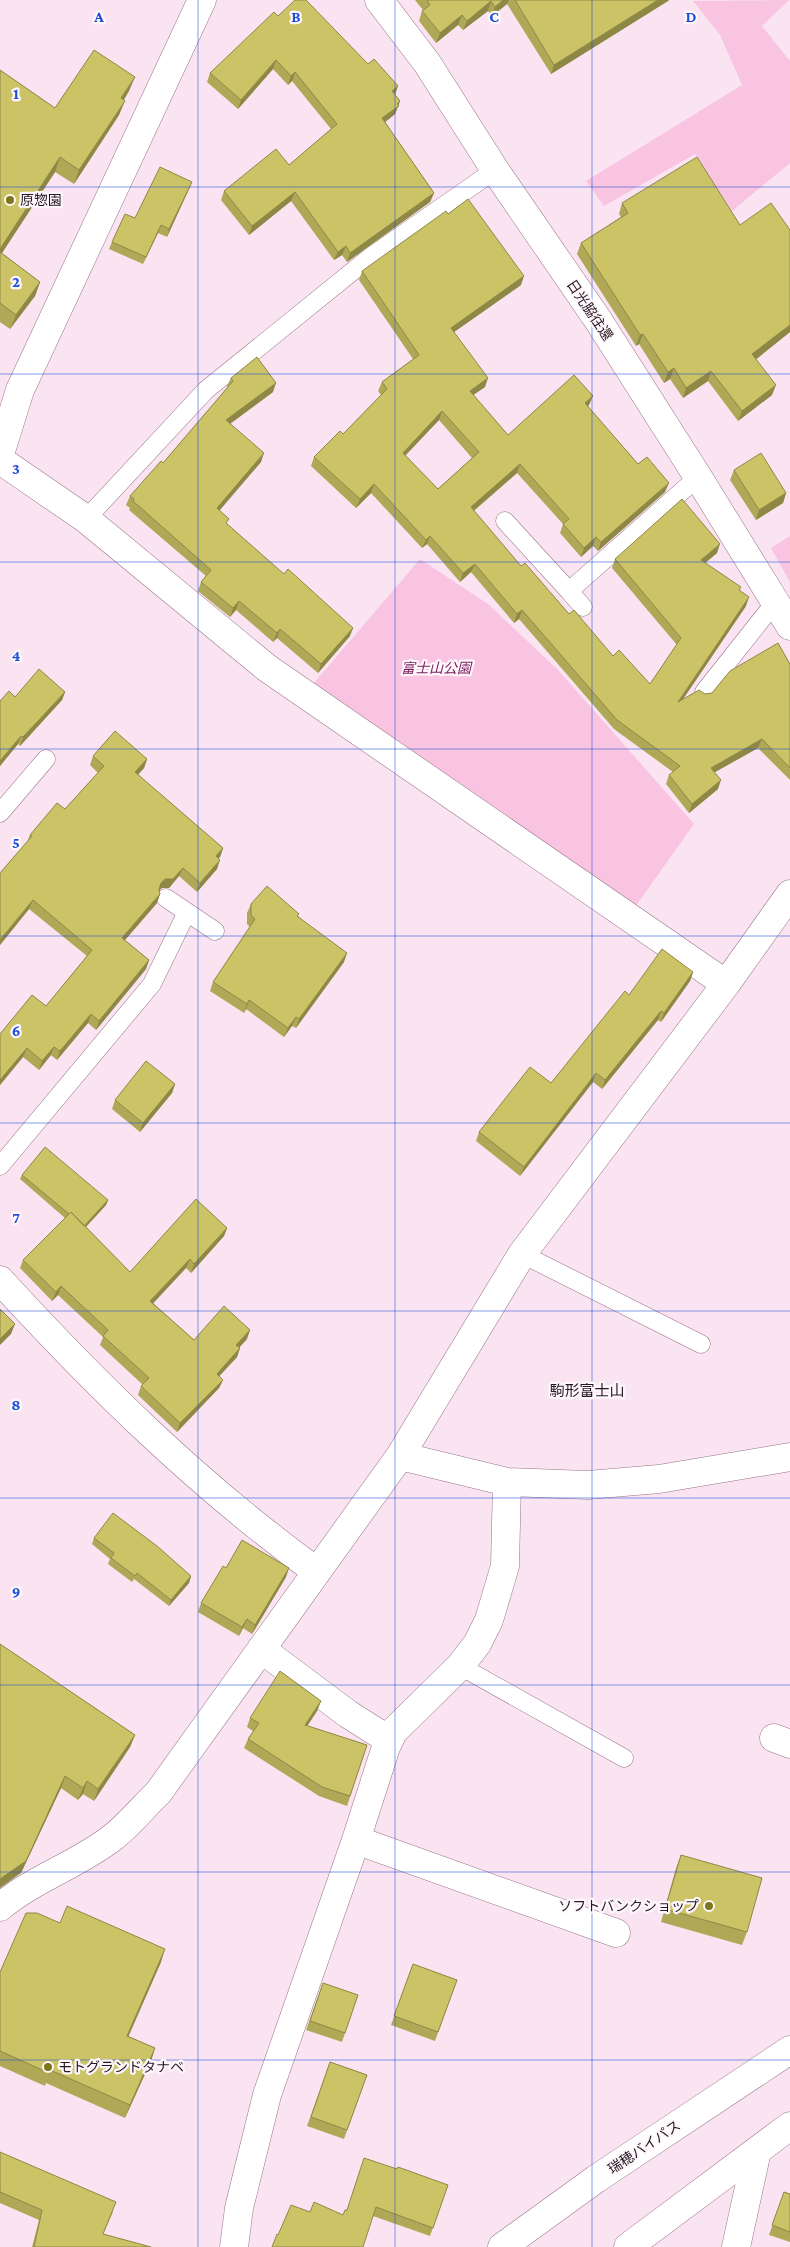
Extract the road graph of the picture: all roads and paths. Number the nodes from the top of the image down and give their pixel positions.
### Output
1 (202, 0) edge
2 (388, 3) edge
3 (496, 170) junction
4 (0, 454) edge
5 (0, 460) edge
6 (698, 477) junction
7 (86, 519) junction
8 (505, 521) dead end
9 (569, 591) junction
10 (776, 602) junction
11 (584, 607) dead end
12 (790, 626) edge
13 (704, 692) edge
14 (46, 759) dead end
15 (0, 813) edge
16 (790, 894) edge
17 (166, 898) dead end
18 (187, 912) junction
19 (216, 931) dead end
20 (726, 984) junction
21 (0, 1166) edge
22 (522, 1254) junction
23 (0, 1280) edge
24 (701, 1344) dead end
25 (400, 1456) junction
26 (790, 1457) edge
27 (507, 1482) junction
28 (316, 1572) junction
29 (261, 1648) junction
30 (460, 1666) junction
31 (389, 1740) junction
32 (624, 1758) dead end
33 (356, 1840) junction
34 (0, 1906) edge
35 (616, 1933) dead end
36 (790, 2050) edge
37 (790, 2126) edge
38 (757, 2151) junction
39 (234, 2247) edge
40 (502, 2247) edge
41 (628, 2247) edge
42 (736, 2247) edge

1 - 4 main road
2 - 3 main road, 日光脇往還
3 - 6 main road, 日光脇往還
3 - 7 lane
5 - 7 main road
6 - 9 lane
6 - 10 main road, 日光脇往還
7 - 20 main road
8 - 9 lane
9 - 11 lane
10 - 12 main road, 日光脇往還
10 - 13 lane
14 - 15 lane
16 - 20 main road
17 - 18 lane
18 - 19 lane
18 - 21 lane
20 - 22 main road
22 - 24 lane
22 - 25 main road
23 - 28 main road
25 - 27 main road
25 - 28 main road
26 - 27 main road
27 - 30 main road
28 - 29 main road
29 - 31 main road
29 - 34 main road
30 - 31 main road
30 - 32 lane
31 - 33 main road
33 - 35 main road
33 - 39 main road
36 - 40 main road, 瑞穂バイパス
37 - 38 main road
38 - 41 main road
38 - 42 main road

